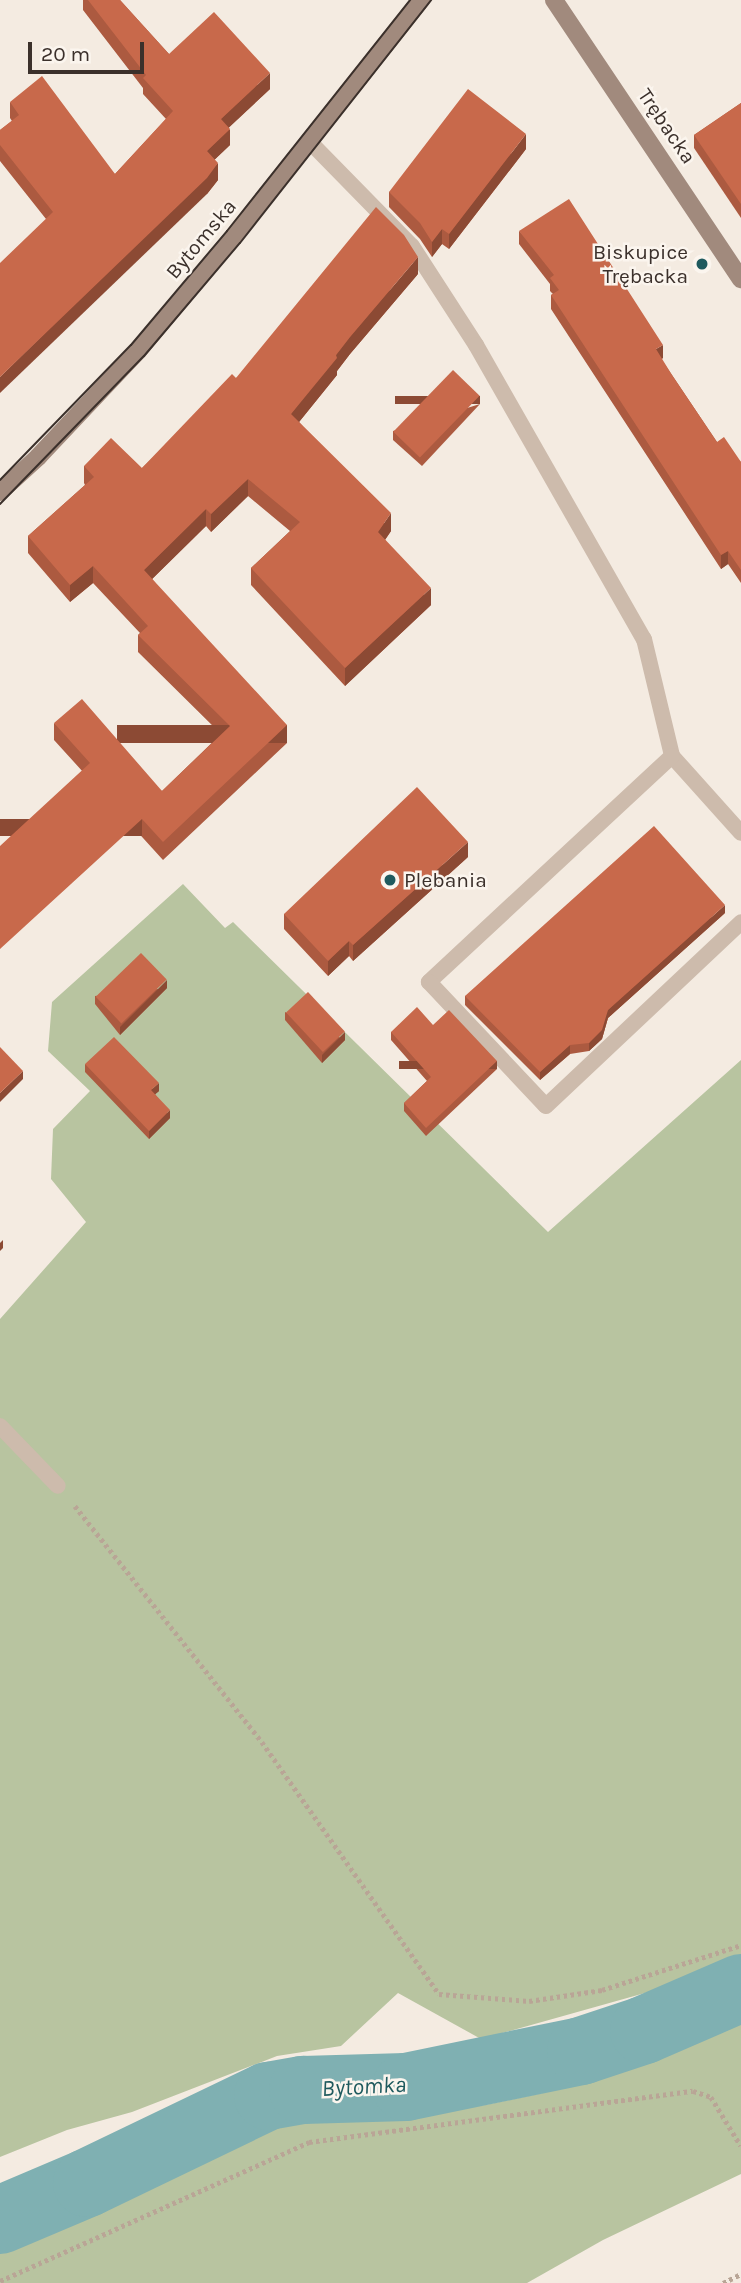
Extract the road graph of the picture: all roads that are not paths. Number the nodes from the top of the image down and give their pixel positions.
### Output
1 (421, 0) edge
2 (554, 0) edge
3 (309, 141) junction
4 (741, 279) edge
5 (0, 492) edge
6 (673, 756) junction
7 (741, 833) edge
8 (741, 922) edge
9 (0, 1426) edge
10 (58, 1486) road end

1 - 3 street, Bytomska
2 - 4 street, Trębacka
3 - 5 street, Bytomska
3 - 6 lane
6 - 7 lane
6 - 8 lane
9 - 10 lane

